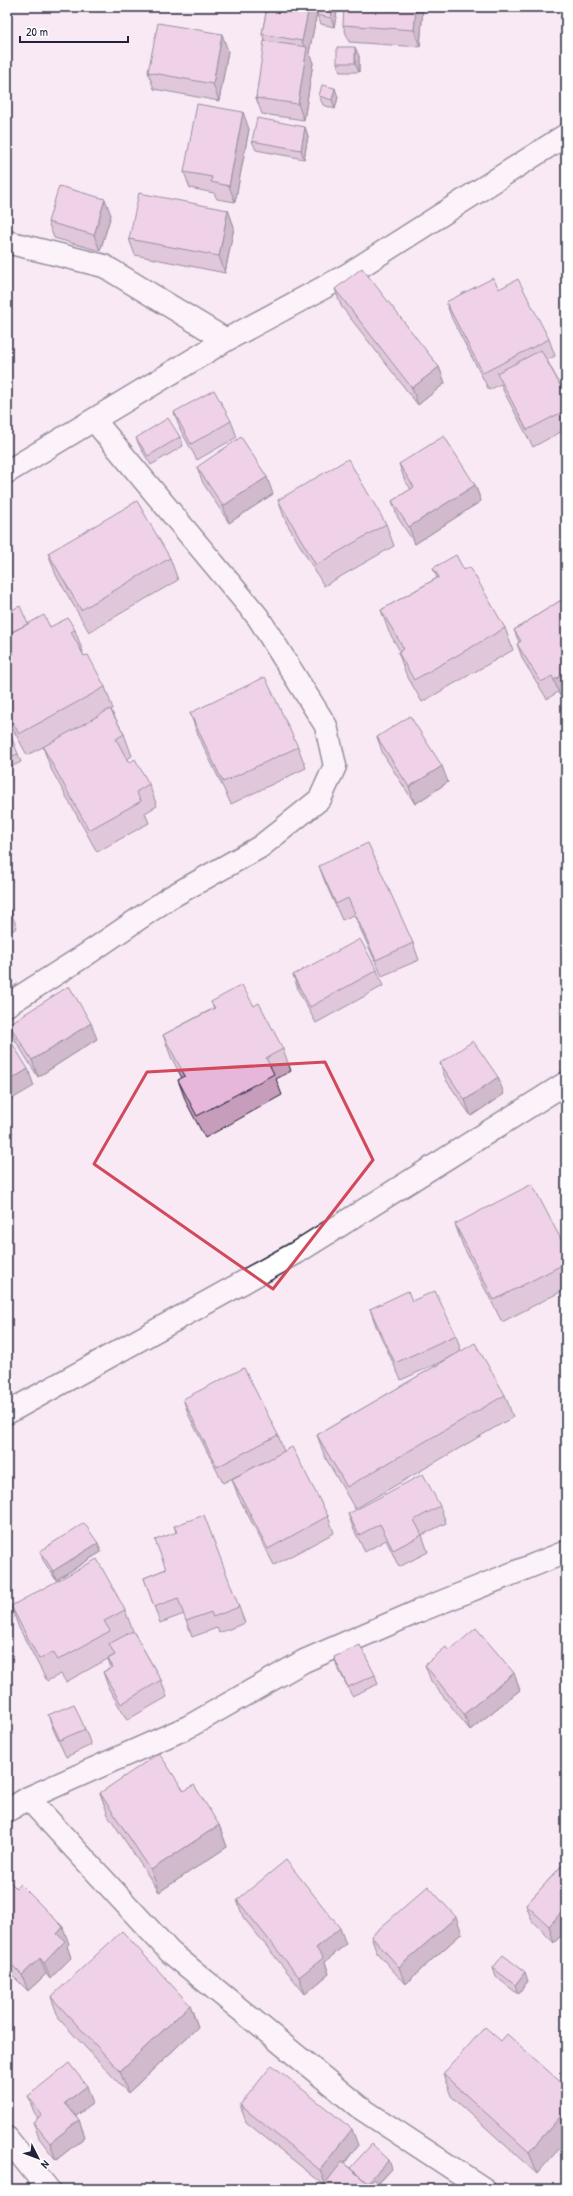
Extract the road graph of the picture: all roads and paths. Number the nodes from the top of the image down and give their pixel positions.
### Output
1 (566, 135) edge
2 (7, 242) edge
3 (226, 340) junction
4 (94, 420) junction
5 (7, 472) edge
6 (7, 1005) edge
7 (566, 1083) edge
8 (7, 1413) edge
9 (566, 1552) edge
10 (28, 1798) junction
11 (7, 1811) edge
12 (7, 2138) edge
13 (48, 2189) edge
14 (484, 2189) edge

1 - 3 street
2 - 3 street
3 - 4 street
4 - 5 street
4 - 6 street
7 - 8 street
9 - 10 street
10 - 11 street
10 - 14 street
12 - 13 street

